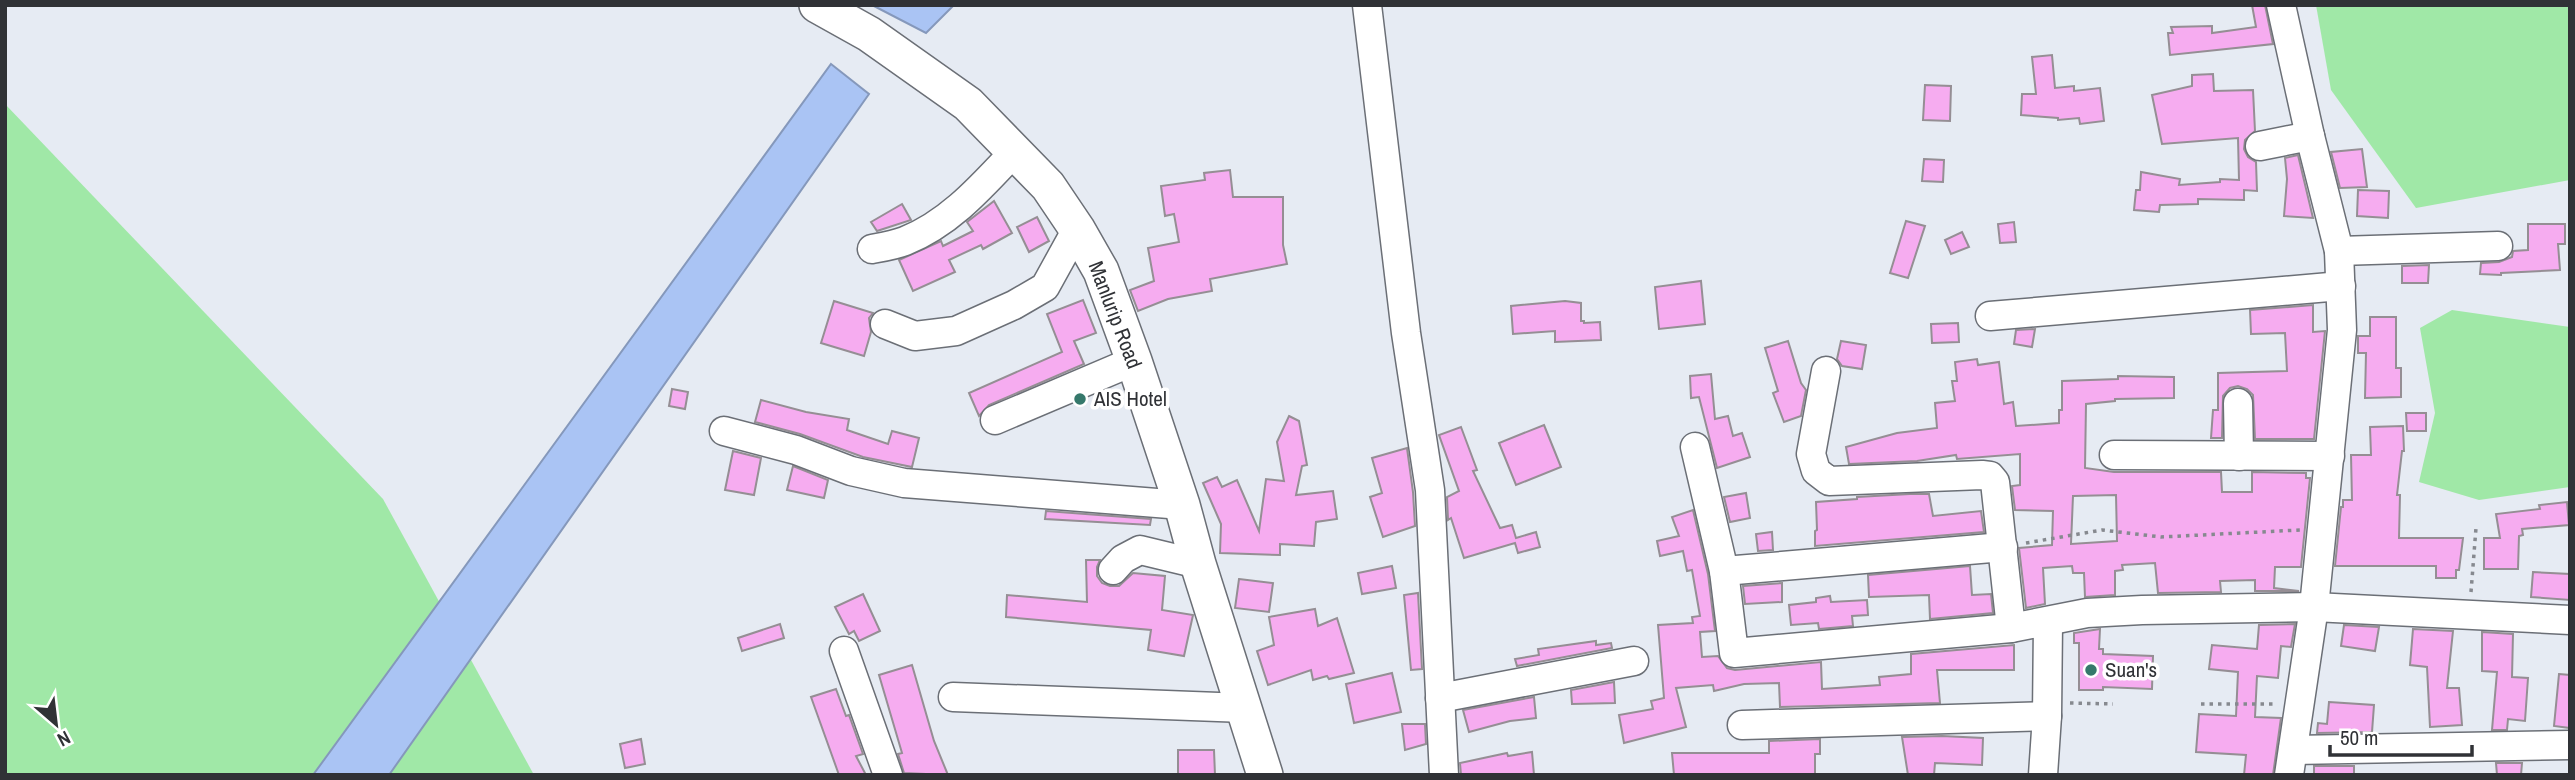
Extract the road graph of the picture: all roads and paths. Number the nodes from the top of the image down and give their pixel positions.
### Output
1 (817, 5) edge
2 (1367, 5) edge
3 (2281, 5) edge
4 (2310, 136) junction
5 (2260, 146) dead end
6 (1016, 151) junction
7 (1077, 229) junction
8 (2498, 246) dead end
9 (872, 249) dead end
10 (2339, 251) junction
11 (2341, 285) junction
12 (1990, 316) dead end
13 (885, 324) dead end
14 (1134, 361) junction
15 (1826, 370) dead end
16 (2238, 403) dead end
17 (995, 420) dead end
18 (724, 431) dead end
19 (1695, 447) dead end
20 (2114, 455) dead end
21 (2239, 456) junction
22 (2330, 456) junction
23 (1182, 505) junction
24 (2476, 528) dead end
25 (2323, 529) junction
26 (2003, 547) junction
27 (1198, 564) junction
28 (1113, 570) dead end
29 (1724, 571) junction
30 (2314, 607) junction
31 (2469, 615) junction
32 (2570, 620) edge
33 (2048, 623) junction
34 (2011, 628) junction
35 (844, 651) dead end
36 (1634, 662) dead end
37 (953, 697) dead end
38 (1440, 698) junction
39 (2113, 704) dead end
40 (2201, 704) dead end
41 (2300, 704) junction
42 (1245, 708) junction
43 (2047, 709) junction
44 (1742, 724) dead end
45 (2570, 745) edge
46 (2291, 762) edge
47 (888, 775) edge
48 (1265, 775) edge
49 (1444, 775) edge
50 (2043, 775) edge

1 - 6 main road, Manlurip Road
2 - 38 street
3 - 4 street
4 - 5 street
4 - 10 street
6 - 7 main road, Manlurip Road
6 - 9 street
7 - 13 street
7 - 14 main road, Manlurip Road
8 - 10 street
10 - 11 street
11 - 12 street
11 - 22 street
14 - 17 street
14 - 23 main road, Manlurip Road
15 - 26 street
16 - 21 street
18 - 23 street
19 - 29 street
20 - 21 street
21 - 22 street
22 - 25 street
23 - 27 main road, Manlurip Road
24 - 31 path
25 - 26 path
25 - 30 street
26 - 29 street
26 - 34 street
27 - 28 street
27 - 42 main road, Manlurip Road
29 - 34 street
30 - 31 street
30 - 33 street
30 - 41 street
31 - 32 street
33 - 34 street
33 - 43 street
35 - 47 street
36 - 38 street
37 - 42 street
38 - 49 street
39 - 43 path
40 - 41 path
41 - 46 street
42 - 48 main road, Manlurip Road
43 - 44 street
43 - 50 street
45 - 46 street

